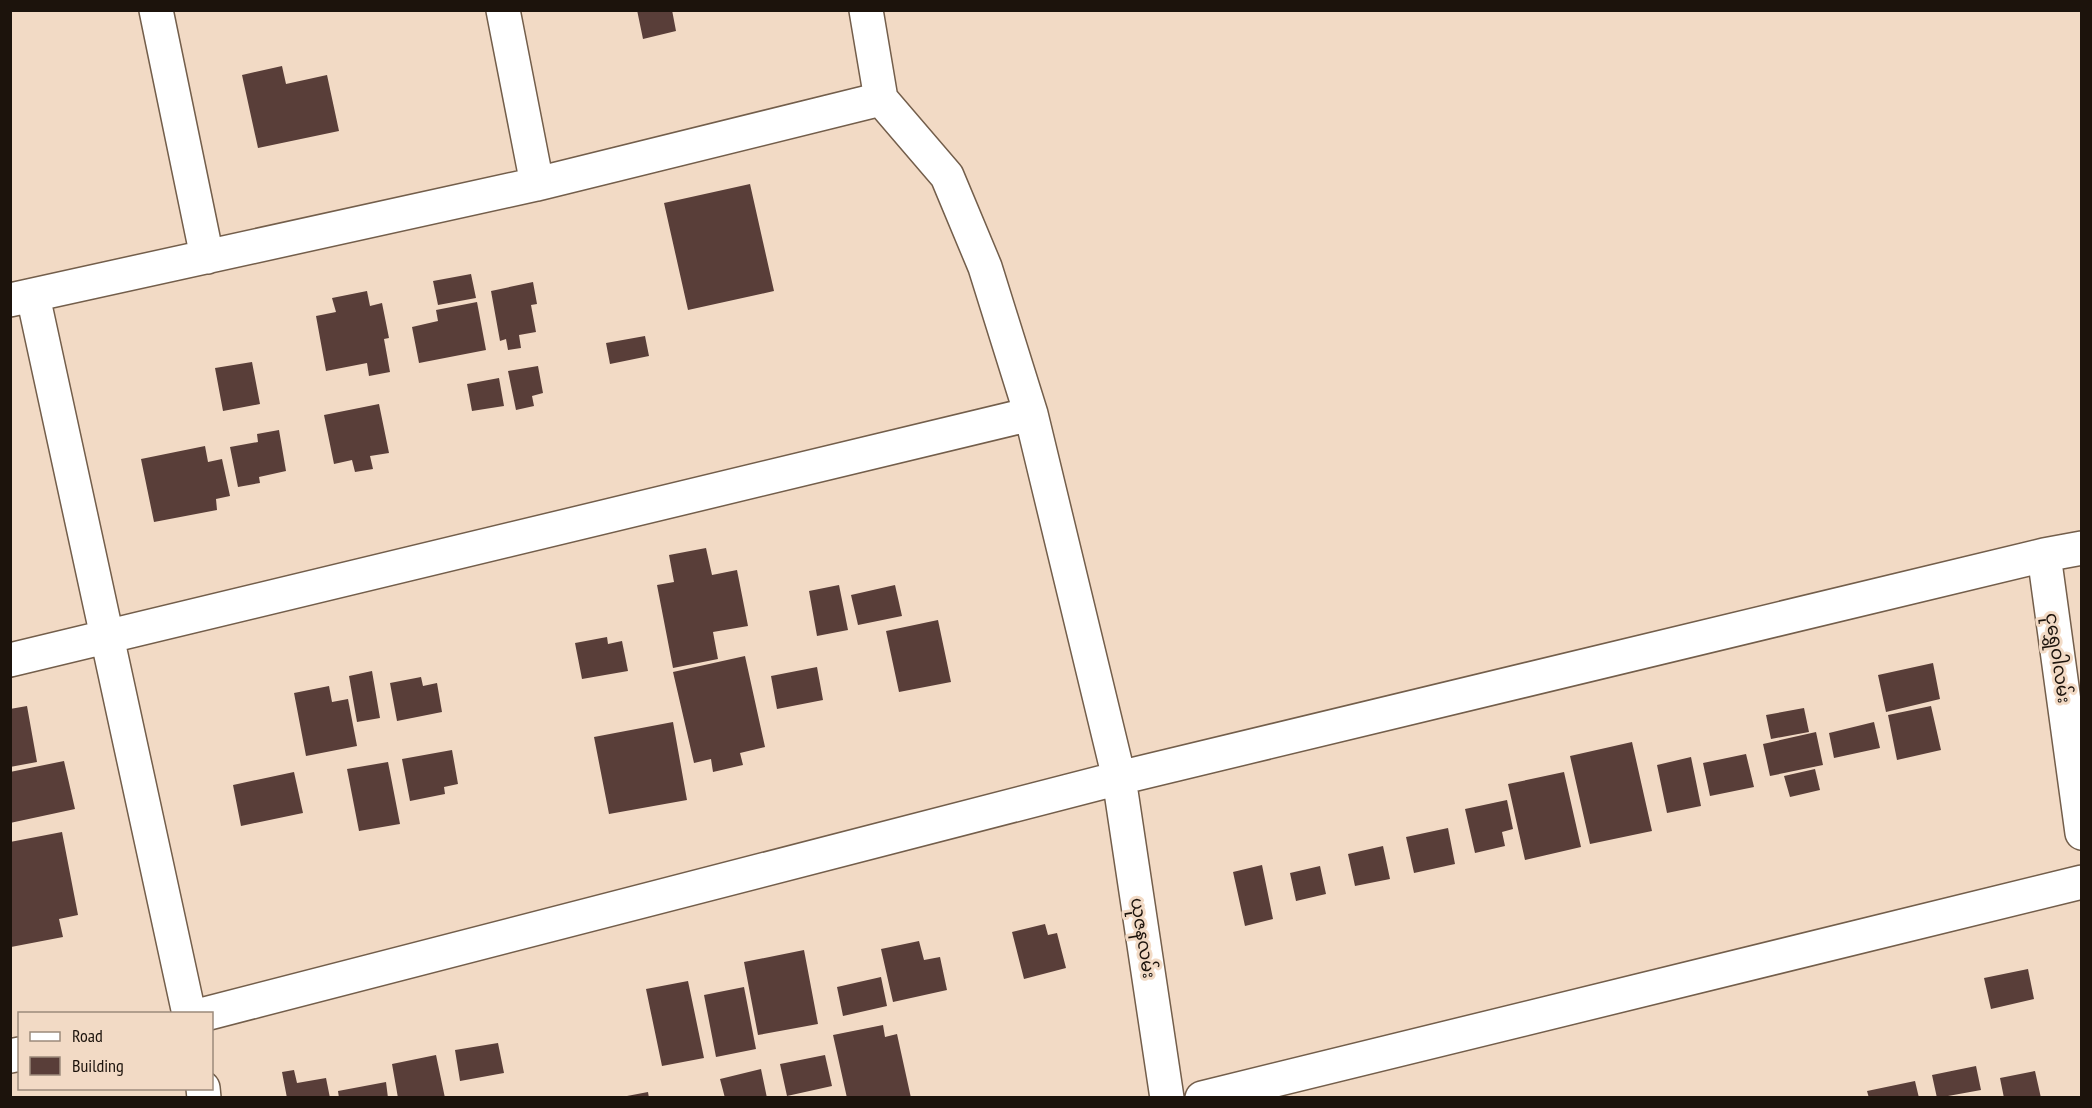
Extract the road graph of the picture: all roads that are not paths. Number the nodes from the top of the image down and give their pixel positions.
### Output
1 (156, 10) edge
2 (502, 10) edge
3 (866, 10) edge
4 (881, 99) junction
5 (537, 184) junction
6 (207, 257) junction
7 (22, 298) edge
8 (1031, 414) junction
9 (2082, 548) edge
10 (2044, 555) junction
11 (107, 637) junction
12 (10, 660) edge
13 (1119, 778) junction
14 (2082, 833) edge
15 (2082, 882) edge
16 (189, 1012) edge
17 (213, 1012) edge
18 (1167, 1098) edge
19 (1202, 1098) edge

1 - 6 street
2 - 5 street
3 - 4 street
4 - 5 street
4 - 8 street, ယုဇနလမ်း
5 - 6 street
6 - 7 street
7 - 11 street
8 - 11 street
8 - 13 street, ယုဇနလမ်း
9 - 10 street
10 - 13 street
10 - 14 street, ငုရွှေဝါလမ်း
11 - 12 street
11 - 16 street
13 - 17 street
13 - 18 street, ယုဇနလမ်း
15 - 19 street

